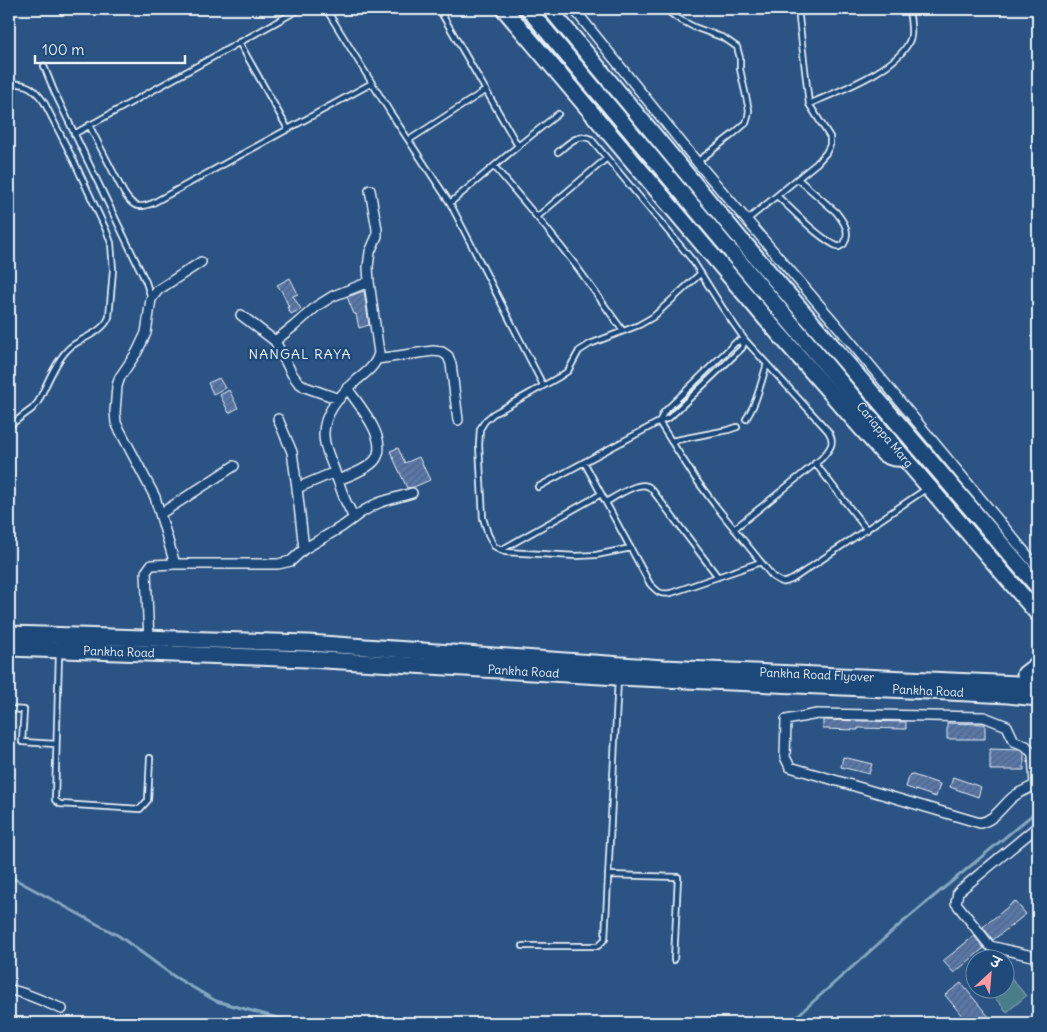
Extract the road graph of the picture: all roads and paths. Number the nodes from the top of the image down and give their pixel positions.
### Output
1 (300, 9) edge
2 (326, 9) edge
3 (439, 9) edge
4 (504, 9) edge
5 (528, 9) edge
6 (550, 9) edge
7 (574, 9) edge
8 (664, 9) edge
9 (798, 9) edge
10 (909, 9) edge
11 (239, 42) junction
12 (44, 66) dead end
13 (372, 83) junction
14 (9, 84) edge
15 (486, 90) junction
16 (809, 104) junction
17 (558, 114) dead end
18 (89, 125) junction
19 (288, 129) junction
20 (74, 134) junction
21 (409, 140) junction
22 (518, 146) junction
23 (558, 152) dead end
24 (607, 158) junction
25 (697, 162) junction
26 (494, 166) junction
27 (798, 178) junction
28 (370, 190) dead end
29 (777, 196) junction
30 (450, 203) junction
31 (537, 217) junction
32 (747, 220) junction
33 (739, 248) junction
34 (201, 262) dead end
35 (701, 273) junction
36 (369, 282) junction
37 (151, 299) junction
38 (241, 315) dead end
39 (622, 331) junction
40 (745, 340) junction
41 (275, 341) junction
42 (377, 359) junction
43 (767, 364) junction
44 (542, 385) junction
45 (347, 388) junction
46 (339, 399) junction
47 (278, 419) dead end
48 (746, 419) dead end
49 (458, 420) dead end
50 (659, 422) junction
51 (9, 426) edge
52 (737, 427) dead end
53 (671, 442) junction
54 (904, 458) junction
55 (584, 462) junction
56 (815, 463) junction
57 (234, 466) dead end
58 (336, 476) junction
59 (538, 487) dead end
60 (929, 487) junction
61 (297, 488) junction
62 (412, 493) dead end
63 (601, 494) junction
64 (606, 502) junction
65 (160, 514) junction
66 (354, 518) junction
67 (734, 529) junction
68 (867, 530) junction
69 (631, 548) junction
70 (304, 549) junction
71 (501, 550) junction
72 (761, 562) junction
73 (175, 564) junction
74 (1038, 568) edge
75 (718, 577) junction
76 (1038, 587) edge
77 (1038, 614) edge
78 (9, 634) edge
79 (149, 638) junction
80 (9, 648) edge
81 (60, 650) junction
82 (148, 653) junction
83 (1038, 664) edge
84 (621, 671) junction
85 (1031, 675) edge
86 (1038, 685) edge
87 (1038, 698) edge
88 (9, 709) edge
89 (56, 744) junction
90 (150, 758) dead end
91 (1036, 787) edge
92 (1038, 826) edge
93 (608, 875) junction
94 (523, 946) dead end
95 (674, 960) dead end
96 (1038, 961) edge
97 (9, 990) edge
98 (62, 1009) dead end

1 - 11 lane
2 - 13 lane
3 - 15 lane
4 - 54 main road
5 - 33 main road
6 - 33 main road
7 - 25 street
8 - 25 lane
9 - 16 lane
10 - 16 lane
11 - 18 lane
11 - 19 lane
12 - 20 lane
13 - 19 lane
13 - 21 lane
14 - 51 lane
15 - 21 lane
15 - 22 lane
16 - 27 lane
17 - 22 lane
18 - 19 lane
18 - 20 lane
20 - 37 lane
21 - 30 lane
22 - 26 lane
23 - 24 lane
24 - 31 lane
24 - 35 lane
25 - 32 street
26 - 30 lane
26 - 31 lane
27 - 29 lane
27 - 29 lane
28 - 36 street
29 - 32 lane
30 - 44 lane
31 - 39 lane
32 - 74 street
33 - 54 main road, Cariappa Marg
33 - 76 main road, Cariappa Marg
34 - 37 street
35 - 39 lane
35 - 40 lane
36 - 41 street
36 - 42 street
37 - 65 street
38 - 41 street
39 - 44 lane
40 - 43 lane
40 - 50 lane
40 - 50 lane
41 - 46 street
42 - 45 street
42 - 49 street
43 - 48 lane
43 - 56 lane
44 - 71 lane
45 - 46 street
45 - 58 street
46 - 58 street
47 - 61 street
50 - 53 lane
50 - 55 lane
52 - 53 lane
53 - 67 lane
54 - 60 main road, Cariappa Marg
55 - 59 lane
55 - 63 lane
56 - 67 lane
56 - 68 lane
57 - 65 street
58 - 61 street
58 - 66 street
60 - 68 lane
60 - 77 main road, Cariappa Marg
61 - 70 street
62 - 66 street
63 - 64 lane
63 - 71 lane
64 - 69 lane
64 - 75 lane
65 - 73 street
66 - 70 street
67 - 72 lane
68 - 72 lane
69 - 71 lane
69 - 75 lane
70 - 73 street
72 - 75 lane
73 - 79 street
78 - 79 main road, Pankha Road
79 - 82 street
79 - 84 main road, Pankha Road
80 - 81 main road, Pankha Road
81 - 82 main road, Pankha Road
81 - 89 lane
82 - 84 main road, Pankha Road
83 - 85 main road
84 - 85 main road
84 - 86 main road, Pankha Road Flyover
84 - 87 main road, Pankha Road
84 - 93 lane
88 - 89 lane
89 - 90 lane
91 - 91 street
92 - 96 street
93 - 94 lane
93 - 95 lane
97 - 98 street

